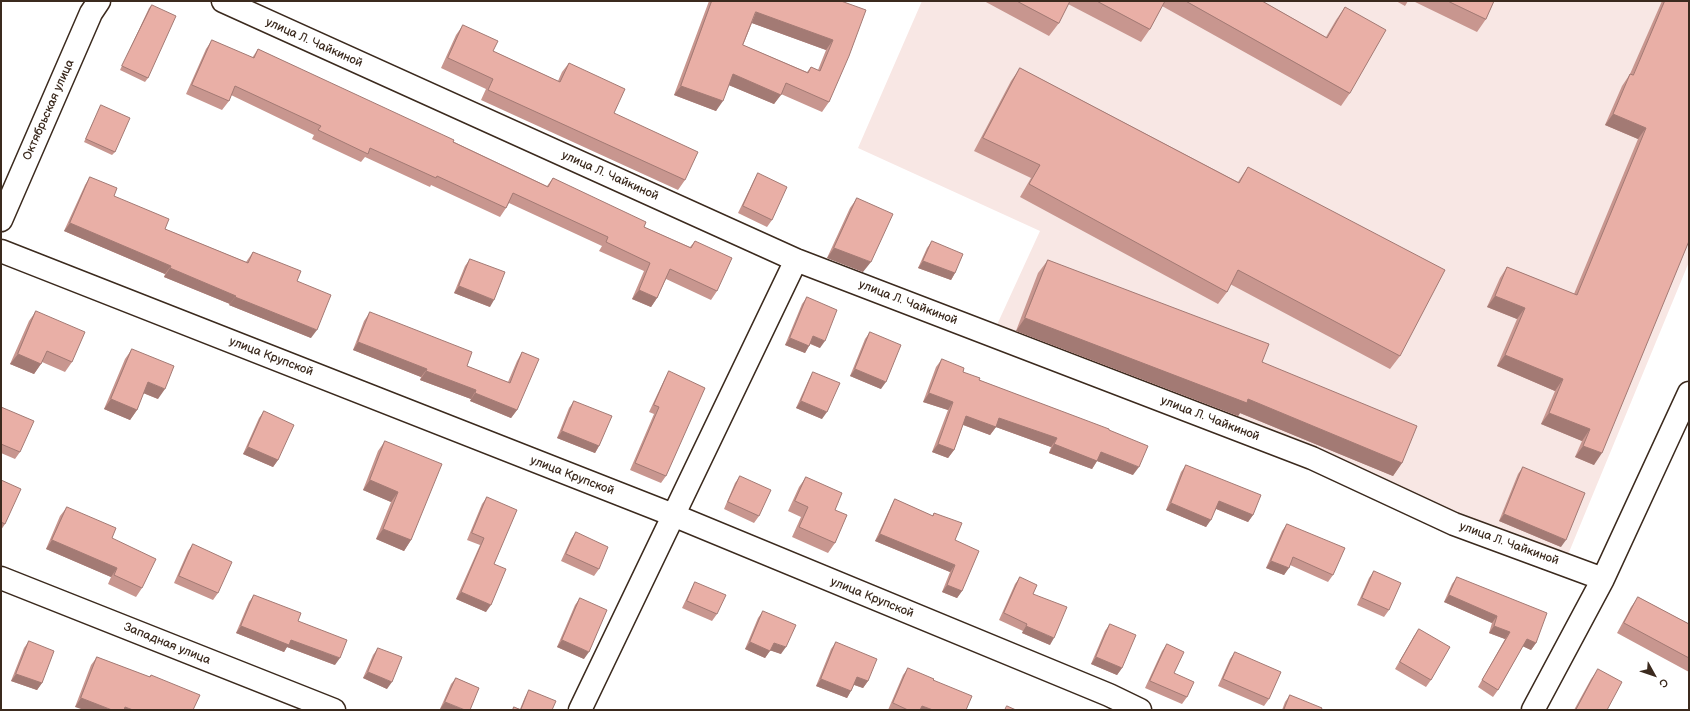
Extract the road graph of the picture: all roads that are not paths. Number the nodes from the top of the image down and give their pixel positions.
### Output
1 (99, 1) edge
2 (223, 1) edge
3 (1, 220) edge
4 (1, 251) edge
5 (796, 260) junction
6 (1689, 393) edge
7 (673, 515) junction
8 (1, 578) edge
9 (1603, 579) junction
10 (334, 710) edge
11 (580, 710) edge
12 (1140, 710) edge
13 (1533, 710) edge

1 - 3 street, Октябрьская улица
2 - 5 street, улица Л. Чайкиной
4 - 7 street, улица Крупской
5 - 7 street
5 - 9 street, улица Л. Чайкиной
6 - 9 street
7 - 11 street
7 - 12 street, улица Крупской
8 - 10 street, Западная улица
9 - 13 street

